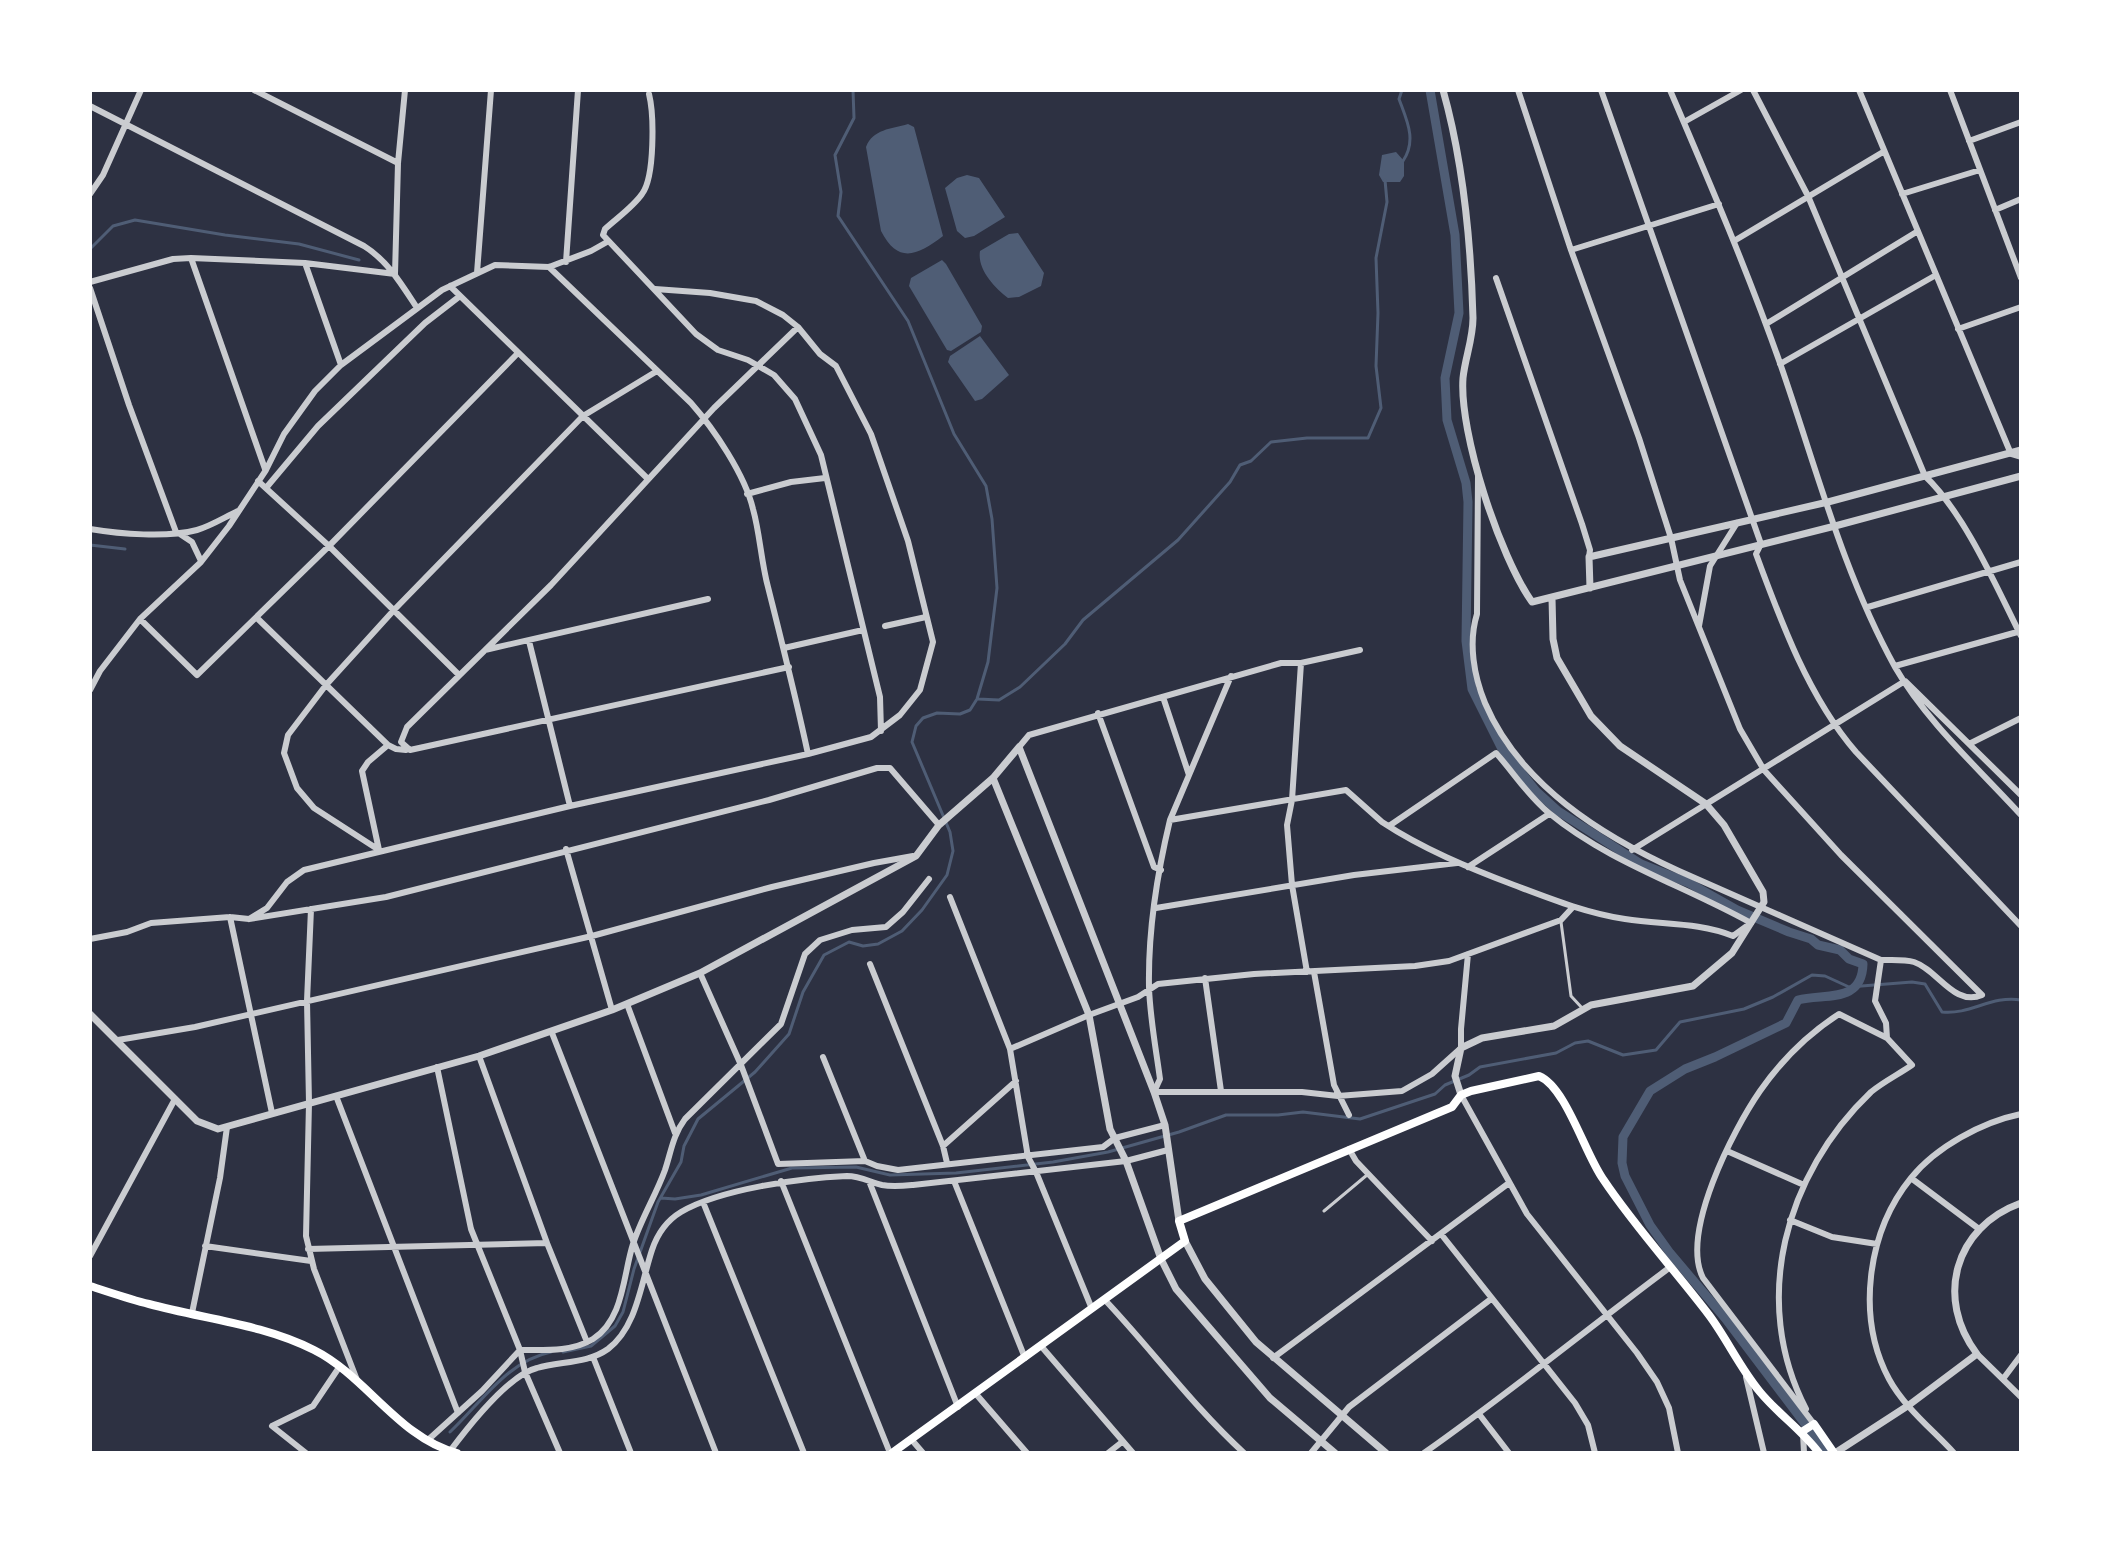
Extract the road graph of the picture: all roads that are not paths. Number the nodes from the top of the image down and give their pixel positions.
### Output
1 (141, 90) edge
2 (254, 90) edge
3 (405, 90) edge
4 (491, 90) edge
5 (578, 90) edge
6 (1443, 90) edge
7 (1518, 90) edge
8 (1601, 90) edge
9 (1608, 90) edge
10 (1670, 90) edge
11 (1741, 90) edge
12 (1753, 90) edge
13 (1859, 90) edge
14 (1950, 90) edge
15 (649, 94) dead end
16 (1605, 101) junction
17 (90, 106) edge
18 (1684, 122) junction
19 (2021, 122) edge
20 (127, 126) junction
21 (1969, 141) junction
22 (1883, 152) junction
23 (398, 163) junction
24 (1980, 170) junction
25 (90, 194) edge
26 (1902, 194) junction
27 (1808, 196) junction
28 (2021, 199) edge
29 (1719, 204) junction
30 (1995, 210) junction
31 (1647, 224) junction
32 (1918, 231) junction
33 (1734, 241) junction
34 (607, 242) junction
35 (1571, 250) junction
36 (191, 258) junction
37 (566, 262) junction
38 (305, 263) junction
39 (549, 267) junction
40 (477, 273) junction
41 (395, 274) junction
42 (1936, 275) junction
43 (1840, 277) junction
44 (1496, 278) dead end
45 (2021, 278) edge
46 (90, 282) edge
47 (450, 286) junction
48 (90, 288) edge
49 (655, 289) junction
50 (460, 296) junction
51 (2021, 307) edge
52 (417, 308) junction
53 (1857, 318) junction
54 (1766, 324) junction
55 (798, 327) junction
56 (1958, 329) junction
57 (518, 353) junction
58 (1780, 364) junction
59 (341, 365) junction
60 (760, 367) junction
61 (657, 371) junction
62 (583, 416) junction
63 (705, 419) junction
64 (2021, 450) edge
65 (2011, 454) junction
66 (2021, 457) edge
67 (1477, 467) junction
68 (266, 470) junction
69 (1925, 476) junction
70 (2021, 476) edge
71 (825, 478) junction
72 (648, 479) junction
73 (258, 481) junction
74 (266, 488) junction
75 (747, 494) junction
76 (1944, 495) junction
77 (1828, 502) junction
78 (239, 510) junction
79 (1751, 518) junction
80 (1737, 523) junction
81 (1835, 526) junction
82 (90, 529) edge
83 (176, 532) junction
84 (1671, 538) junction
85 (1761, 544) junction
86 (329, 546) junction
87 (1716, 556) junction
88 (1589, 557) junction
89 (201, 562) junction
90 (2021, 562) edge
91 (1677, 566) junction
92 (1987, 572) junction
93 (1590, 588) junction
94 (1552, 598) junction
95 (708, 599) dead end
96 (1868, 607) junction
97 (394, 610) junction
98 (926, 617) junction
99 (257, 618) junction
100 (140, 619) junction
101 (885, 626) dead end
102 (863, 630) junction
103 (1698, 630) junction
104 (2020, 633) edge
105 (529, 641) junction
106 (784, 648) junction
107 (485, 650) junction
108 (1360, 650) dead end
109 (1301, 663) junction
110 (1895, 666) junction
111 (789, 667) junction
112 (458, 674) junction
113 (1231, 676) junction
114 (1905, 681) junction
115 (326, 685) junction
116 (90, 690) edge
117 (1163, 697) junction
118 (1098, 713) junction
119 (548, 718) junction
120 (2021, 718) edge
121 (1834, 727) junction
122 (881, 731) junction
123 (1969, 744) junction
124 (388, 745) junction
125 (1019, 747) junction
126 (407, 748) junction
127 (808, 754) junction
128 (1764, 770) junction
129 (1189, 775) junction
130 (993, 778) junction
131 (2021, 795) edge
132 (1292, 800) junction
133 (1706, 804) junction
134 (570, 806) junction
135 (1549, 814) junction
136 (2021, 815) edge
137 (1170, 820) junction
138 (939, 825) junction
139 (1389, 826) junction
140 (566, 849) junction
141 (379, 850) junction
142 (1632, 850) junction
143 (916, 856) junction
144 (1457, 863) junction
145 (1468, 867) junction
146 (1161, 870) junction
147 (929, 879) dead end
148 (1292, 885) junction
149 (950, 897) dead end
150 (1573, 907) junction
151 (1156, 908) junction
152 (311, 909) junction
153 (1756, 916) junction
154 (230, 917) junction
155 (249, 919) junction
156 (1561, 920) junction
157 (2021, 926) edge
158 (592, 936) junction
159 (90, 939) edge
160 (1468, 954) junction
161 (1881, 960) junction
162 (870, 964) dead end
163 (1310, 972) junction
164 (700, 973) junction
165 (1205, 978) junction
166 (1150, 991) junction
167 (307, 1001) junction
168 (1119, 1003) junction
169 (627, 1004) junction
170 (1583, 1009) junction
171 (612, 1010) junction
172 (251, 1013) junction
173 (90, 1014) edge
174 (1089, 1015) junction
175 (552, 1033) junction
176 (1887, 1038) junction
177 (118, 1040) junction
178 (1461, 1048) junction
179 (1010, 1049) junction
180 (479, 1056) junction
181 (823, 1057) dead end
182 (741, 1065) junction
183 (437, 1067) junction
184 (1016, 1081) junction
185 (1221, 1091) junction
186 (1459, 1091) junction
187 (1154, 1092) junction
188 (336, 1096) junction
189 (1338, 1096) junction
190 (175, 1099) junction
191 (309, 1103) junction
192 (272, 1113) junction
193 (2021, 1114) edge
194 (1349, 1115) dead end
195 (1165, 1125) junction
196 (227, 1127) junction
197 (675, 1133) junction
198 (1115, 1138) junction
199 (943, 1146) junction
200 (1349, 1149) junction
201 (1168, 1150) junction
202 (1727, 1151) junction
203 (1028, 1157) junction
204 (865, 1161) junction
205 (1126, 1161) junction
206 (947, 1163) junction
207 (1036, 1172) junction
208 (1369, 1174) junction
209 (1911, 1178) junction
210 (781, 1181) junction
211 (869, 1181) junction
212 (954, 1181) junction
213 (1509, 1183) junction
214 (1804, 1185) junction
215 (703, 1202) junction
216 (2021, 1203) edge
217 (1324, 1211) dead end
218 (1790, 1220) junction
219 (1179, 1221) junction
220 (1979, 1229) junction
221 (1441, 1234) junction
222 (1185, 1241) junction
223 (1432, 1241) junction
224 (547, 1243) junction
225 (633, 1244) junction
226 (1877, 1244) junction
227 (205, 1246) junction
228 (392, 1246) junction
229 (478, 1246) junction
230 (308, 1249) junction
231 (90, 1256) edge
232 (1161, 1259) junction
233 (311, 1261) junction
234 (1669, 1268) junction
235 (645, 1273) junction
236 (90, 1286) edge
237 (1491, 1299) junction
238 (1105, 1300) junction
239 (1092, 1309) junction
240 (192, 1313) junction
241 (1607, 1314) junction
242 (587, 1342) junction
243 (1041, 1346) junction
244 (520, 1350) junction
245 (1977, 1354) junction
246 (2021, 1355) edge
247 (593, 1357) junction
248 (1025, 1358) junction
249 (1273, 1358) junction
250 (340, 1366) junction
251 (1544, 1366) junction
252 (1744, 1369) junction
253 (525, 1372) junction
254 (2003, 1379) junction
255 (358, 1381) junction
256 (976, 1394) junction
257 (2021, 1397) edge
258 (1909, 1405) junction
259 (958, 1407) junction
260 (458, 1413) junction
261 (1479, 1414) junction
262 (1341, 1415) junction
263 (1814, 1424) junction
264 (1803, 1431) junction
265 (429, 1439) junction
266 (911, 1439) junction
267 (1321, 1441) junction
268 (1122, 1442) junction
269 (452, 1452) edge
270 (306, 1453) edge
271 (560, 1453) edge
272 (631, 1453) edge
273 (716, 1453) edge
274 (804, 1453) edge
275 (891, 1453) edge
276 (923, 1453) edge
277 (1027, 1453) edge
278 (1108, 1453) edge
279 (1133, 1453) edge
280 (1244, 1453) edge
281 (1311, 1453) edge
282 (1335, 1453) edge
283 (1386, 1453) edge
284 (1424, 1453) edge
285 (1509, 1453) edge
286 (1595, 1453) edge
287 (1678, 1453) edge
288 (1764, 1453) edge
289 (1804, 1453) edge
290 (1819, 1453) edge
291 (1835, 1453) edge
292 (1954, 1453) edge

1 - 20 street
2 - 23 street
3 - 23 street
4 - 40 street
5 - 37 street
6 - 67 street
7 - 35 street
8 - 16 street
9 - 16 street
10 - 18 street
11 - 18 street
12 - 27 street
13 - 22 street
14 - 21 street
15 - 34 street
16 - 31 street
17 - 20 street
18 - 29 street
19 - 21 street
20 - 25 street
20 - 41 street
21 - 24 street
22 - 26 street
22 - 27 street
23 - 41 street
24 - 26 street
24 - 30 street
26 - 32 street
27 - 33 street
27 - 43 street
28 - 30 street
29 - 31 street
29 - 33 street
30 - 45 street
31 - 35 street
31 - 79 street
32 - 42 street
32 - 43 street
33 - 54 street
34 - 37 street
34 - 49 street
35 - 84 street
36 - 38 street
36 - 46 street
36 - 68 street
37 - 39 street
38 - 41 street
38 - 59 street
39 - 40 street
39 - 61 street
40 - 47 street
41 - 52 street
42 - 53 street
42 - 56 street
43 - 53 street
43 - 54 street
44 - 88 street
47 - 50 street
47 - 52 street
48 - 83 street
49 - 55 street
49 - 60 street
50 - 57 street
50 - 74 street
51 - 56 street
52 - 59 street
53 - 58 street
53 - 69 street
54 - 58 street
55 - 60 street
55 - 98 street
56 - 65 street
57 - 62 street
57 - 86 street
58 - 77 street
59 - 68 street
60 - 63 street
60 - 71 street
61 - 62 street
61 - 63 street
62 - 72 street
62 - 97 street
63 - 72 street
63 - 75 street
64 - 65 street
65 - 66 street
65 - 69 street
67 - 94 street
67 - 142 street
68 - 73 street
69 - 76 street
69 - 77 street
70 - 76 street
71 - 75 street
71 - 102 street
72 - 107 street
73 - 74 street
73 - 78 street
74 - 86 street
75 - 106 street
76 - 81 street
76 - 92 street
77 - 79 street
77 - 81 street
78 - 83 street
78 - 89 street
79 - 80 street
79 - 85 street
80 - 84 street
80 - 87 street
81 - 85 street
81 - 96 street
82 - 83 street
83 - 89 street
84 - 88 street
84 - 91 street
85 - 87 street
85 - 121 street
86 - 97 street
86 - 99 street
87 - 91 street
87 - 103 street
88 - 93 street
89 - 100 street
90 - 92 street
91 - 93 street
91 - 103 street
92 - 96 street
92 - 104 street
93 - 94 street
94 - 133 street
95 - 105 street
96 - 110 street
97 - 112 street
97 - 115 street
98 - 101 street
98 - 122 street
99 - 100 street
99 - 115 street
100 - 116 street
102 - 106 street
102 - 122 street
103 - 128 street
104 - 110 street
105 - 107 street
105 - 119 street
106 - 111 street
107 - 112 street
108 - 109 street
109 - 113 street
109 - 132 street
110 - 114 street
111 - 119 street
111 - 127 street
112 - 126 street
113 - 117 street
113 - 129 street
114 - 121 street
114 - 123 street
114 - 136 street
115 - 124 street
115 - 141 street
117 - 118 street
117 - 129 street
118 - 125 street
118 - 146 street
119 - 126 street
119 - 134 street
120 - 123 street
121 - 128 street
121 - 157 street
122 - 127 street
123 - 131 street
124 - 126 street
124 - 141 street
125 - 130 street
125 - 168 street
127 - 134 street
128 - 133 street
128 - 161 street
129 - 137 street
130 - 138 street
130 - 174 street
132 - 137 street
132 - 139 street
132 - 148 street
133 - 142 street
133 - 153 street
134 - 141 street
135 - 139 street
135 - 145 street
135 - 153 street
137 - 146 street
138 - 140 street
138 - 143 street
139 - 144 street
140 - 152 street
140 - 158 street
141 - 155 street
142 - 153 street
143 - 158 street
143 - 164 street
144 - 145 street
144 - 148 street
145 - 150 street
146 - 151 street
147 - 182 street
148 - 151 street
148 - 163 street
149 - 179 street
150 - 153 street
150 - 156 street
151 - 166 street
152 - 155 street
152 - 167 street
153 - 161 street
153 - 170 street
154 - 155 street
154 - 159 street
154 - 172 street
156 - 160 street
156 - 170 lane
158 - 167 street
158 - 171 street
160 - 163 street
160 - 178 street
161 - 176 street
162 - 199 street
163 - 165 street
163 - 189 street
164 - 169 street
164 - 182 street
165 - 166 street
165 - 185 street
166 - 168 street
166 - 187 street
167 - 172 street
167 - 191 street
168 - 174 street
168 - 187 street
169 - 171 street
169 - 197 street
170 - 178 street
171 - 175 street
172 - 177 street
172 - 192 street
173 - 177 street
174 - 179 street
174 - 198 street
175 - 180 street
175 - 225 street
176 - 202 street
176 - 214 street
177 - 190 street
178 - 186 street
178 - 189 street
179 - 184 street
180 - 183 street
180 - 224 street
181 - 204 street
182 - 197 street
182 - 204 street
183 - 188 street
183 - 229 street
184 - 199 street
184 - 203 street
185 - 187 street
185 - 189 street
186 - 200 main road
186 - 213 street
186 - 234 main road
187 - 195 street
188 - 191 street
188 - 228 street
189 - 194 street
190 - 196 street
190 - 231 street
191 - 192 street
191 - 230 street
192 - 196 street
193 - 209 street
195 - 198 street
195 - 201 street
196 - 227 street
197 - 225 street
198 - 203 street
198 - 205 street
199 - 206 street
200 - 208 street
200 - 219 main road
201 - 205 street
201 - 219 street
202 - 214 street
202 - 263 street
203 - 206 street
203 - 207 street
204 - 206 street
205 - 207 street
205 - 232 street
207 - 212 street
207 - 239 street
208 - 217 lane
208 - 223 street
209 - 220 street
209 - 226 street
210 - 211 street
210 - 215 street
210 - 275 street
211 - 212 street
211 - 259 street
212 - 248 street
213 - 221 street
213 - 241 street
214 - 218 street
215 - 235 street
215 - 274 street
216 - 220 street
218 - 226 street
218 - 263 street
219 - 222 main road
220 - 245 street
221 - 223 street
221 - 237 street
222 - 232 main road
222 - 249 street
223 - 249 street
224 - 229 street
224 - 242 street
225 - 235 street
225 - 242 street
226 - 258 street
227 - 233 street
227 - 240 street
228 - 229 street
228 - 230 street
228 - 260 street
229 - 244 street
230 - 233 street
232 - 238 main road
232 - 267 street
233 - 255 street
234 - 241 street
234 - 252 main road
235 - 247 street
235 - 273 street
236 - 240 main road
237 - 251 street
237 - 262 street
238 - 239 main road
238 - 280 street
239 - 243 main road
240 - 250 main road
241 - 251 street
241 - 287 street
242 - 244 street
243 - 248 main road
243 - 268 street
244 - 253 street
244 - 260 street
245 - 254 street
245 - 258 street
246 - 254 street
247 - 253 street
247 - 272 street
248 - 256 main road
249 - 262 street
250 - 255 main road
250 - 270 street
251 - 261 street
251 - 286 street
252 - 264 main road
252 - 288 street
253 - 269 street
253 - 271 street
254 - 257 street
255 - 265 main road
256 - 259 main road
256 - 277 street
258 - 291 street
258 - 292 street
259 - 266 main road
260 - 265 street
261 - 284 street
261 - 285 street
262 - 267 street
262 - 283 street
263 - 264 main road
263 - 291 main road
264 - 289 street
264 - 290 main road
265 - 269 main road
266 - 275 main road
266 - 276 street
267 - 281 street
267 - 282 street
268 - 278 street
268 - 279 street

